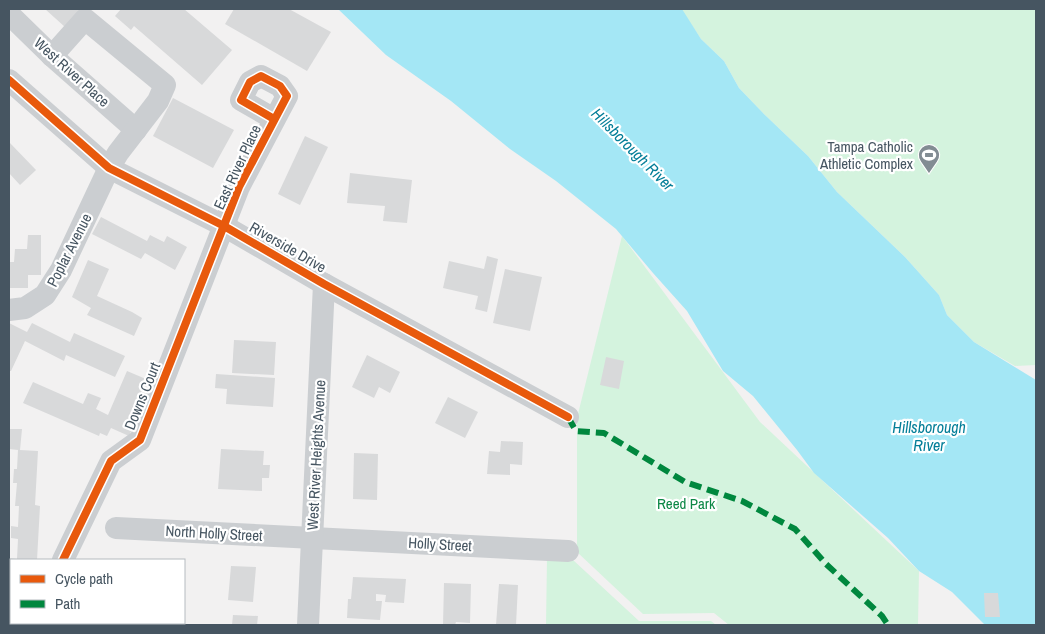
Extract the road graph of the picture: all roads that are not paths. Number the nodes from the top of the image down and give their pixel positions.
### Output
1 (9, 14) edge
2 (52, 56) junction
3 (9, 80) edge
4 (274, 119) dead end
5 (136, 130) junction
6 (109, 168) junction
7 (224, 226) junction
8 (324, 284) junction
9 (9, 310) edge
10 (568, 417) dead end
11 (116, 528) dead end
12 (312, 538) junction
13 (568, 550) dead end
14 (62, 559) edge
15 (308, 625) edge

1 - 2 street, West River Place
2 - 5 street, West River Place
2 - 5 street, Poplar Avenue
3 - 6 street, Riverside Drive
4 - 7 street, East River Place
5 - 6 street, Poplar Avenue
6 - 7 street, Riverside Drive
6 - 9 street, Poplar Avenue
7 - 8 street, Riverside Drive
7 - 14 street, Downs Court
8 - 10 street, Riverside Drive
8 - 12 street, West River Heights Avenue
11 - 12 street, North Holly Street
12 - 13 street, Holly Street
12 - 15 street, West River Heights Avenue

